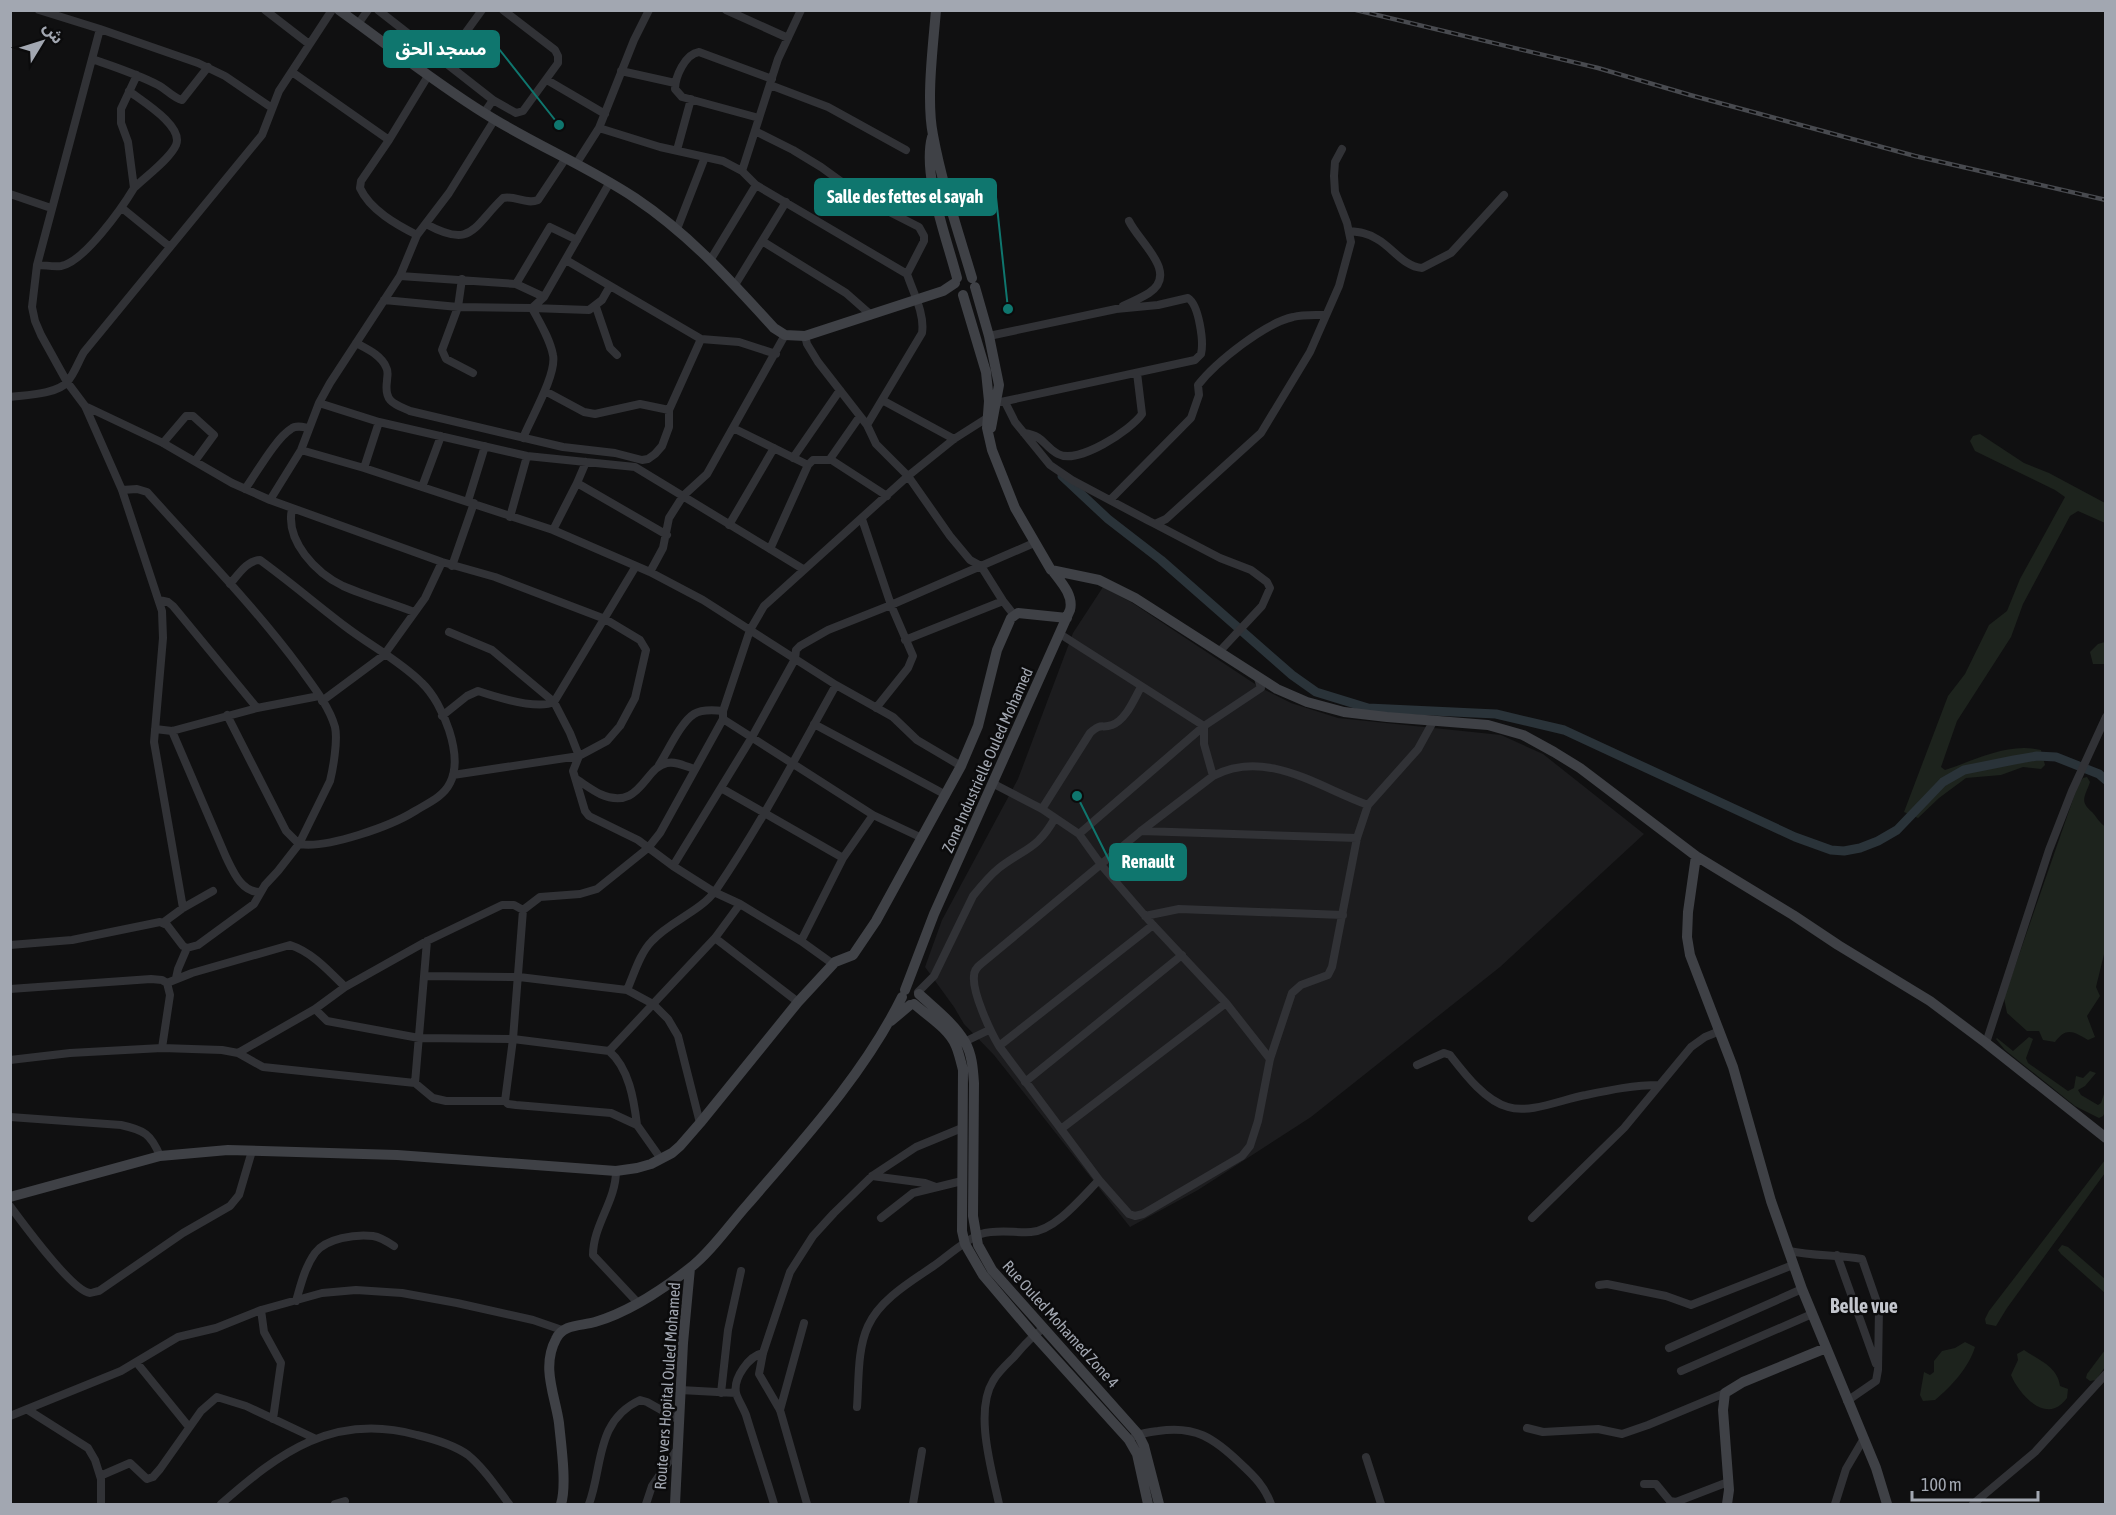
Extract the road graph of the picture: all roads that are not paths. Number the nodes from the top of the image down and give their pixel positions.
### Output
1 (39, 10) edge
2 (265, 10) edge
3 (332, 10) edge
4 (339, 10) edge
5 (368, 10) edge
6 (378, 10) edge
7 (482, 10) edge
8 (503, 10) edge
9 (649, 10) edge
10 (726, 10) edge
11 (801, 10) edge
12 (936, 10) edge
13 (358, 24) junction
14 (100, 29) junction
15 (789, 38) junction
16 (309, 44) junction
17 (92, 58) junction
18 (445, 61) junction
19 (208, 68) junction
20 (621, 71) junction
21 (292, 72) junction
22 (137, 75) junction
23 (428, 76) junction
24 (548, 80) junction
25 (771, 82) junction
26 (675, 83) junction
27 (129, 91) junction
28 (691, 99) junction
29 (493, 100) junction
30 (272, 108) junction
31 (484, 113) junction
32 (605, 114) junction
33 (759, 118) junction
34 (495, 120) junction
35 (599, 128) junction
36 (755, 131) junction
37 (932, 134) junction
38 (389, 140) junction
39 (1342, 149) dead end
40 (677, 150) junction
41 (906, 150) dead end
42 (566, 158) junction
43 (705, 158) junction
44 (576, 164) junction
45 (741, 171) junction
46 (610, 183) junction
47 (756, 185) junction
48 (134, 189) junction
49 (10, 194) edge
50 (1504, 195) dead end
51 (786, 202) junction
52 (51, 208) junction
53 (122, 208) junction
54 (1129, 221) dead end
55 (426, 224) junction
56 (677, 229) junction
57 (1349, 231) junction
58 (417, 235) junction
59 (577, 240) junction
60 (762, 241) junction
61 (170, 247) junction
62 (711, 259) junction
63 (566, 260) junction
64 (37, 265) junction
65 (907, 274) junction
66 (399, 276) junction
67 (462, 279) junction
68 (973, 283) junction
69 (516, 284) junction
70 (735, 285) junction
71 (610, 286) junction
72 (958, 287) junction
73 (544, 297) junction
74 (916, 299) junction
75 (384, 300) junction
76 (458, 307) junction
77 (596, 307) junction
78 (532, 308) junction
79 (1116, 309) junction
80 (871, 315) junction
81 (1326, 315) junction
82 (784, 335) junction
83 (805, 336) junction
84 (989, 336) junction
85 (701, 339) junction
86 (356, 343) junction
87 (776, 354) junction
88 (616, 356) dead end
89 (1137, 372) junction
90 (473, 373) dead end
91 (67, 382) junction
92 (840, 390) junction
93 (545, 391) junction
94 (10, 397) edge
95 (882, 400) junction
96 (319, 403) junction
97 (997, 404) junction
98 (85, 406) junction
99 (669, 410) junction
100 (860, 416) junction
101 (987, 418) junction
102 (379, 422) junction
103 (867, 425) junction
104 (309, 428) junction
105 (733, 428) junction
106 (1024, 433) junction
107 (441, 436) junction
108 (990, 437) junction
109 (523, 438) junction
110 (954, 439) junction
111 (163, 443) junction
112 (485, 446) junction
113 (774, 448) junction
114 (300, 450) junction
115 (528, 456) junction
116 (793, 458) junction
117 (831, 460) junction
118 (195, 461) junction
119 (586, 462) junction
120 (808, 465) junction
121 (364, 468) junction
122 (908, 476) junction
123 (577, 483) junction
124 (422, 487) junction
125 (245, 489) junction
126 (122, 490) junction
127 (683, 496) junction
128 (887, 496) junction
129 (1111, 499) junction
130 (270, 500) junction
131 (471, 502) junction
132 (292, 509) junction
133 (510, 517) junction
134 (862, 519) junction
135 (1155, 524) junction
136 (729, 525) junction
137 (553, 530) junction
138 (667, 535) junction
139 (1034, 543) junction
140 (770, 549) junction
141 (442, 562) junction
142 (452, 566) junction
143 (636, 566) junction
144 (981, 566) junction
145 (803, 569) junction
146 (1051, 570) junction
147 (650, 572) junction
148 (230, 584) junction
149 (159, 600) junction
150 (1003, 601) junction
151 (891, 605) junction
152 (414, 612) junction
153 (1014, 615) junction
154 (1067, 618) junction
155 (605, 619) junction
156 (750, 630) junction
157 (449, 632) dead end
158 (1060, 634) junction
159 (905, 640) junction
160 (1219, 652) junction
161 (384, 655) junction
162 (795, 659) junction
163 (1258, 678) junction
164 (836, 685) junction
165 (1142, 687) junction
166 (320, 699) junction
167 (554, 702) junction
168 (257, 708) junction
169 (876, 708) junction
170 (227, 715) junction
171 (723, 715) junction
172 (442, 716) junction
173 (2106, 717) edge
174 (1434, 720) junction
175 (814, 724) junction
176 (1204, 726) junction
177 (155, 729) junction
178 (172, 731) junction
179 (752, 737) junction
180 (579, 756) junction
181 (792, 764) junction
182 (658, 766) junction
183 (961, 766) junction
184 (694, 769) junction
185 (453, 776) junction
186 (1213, 776) junction
187 (576, 779) junction
188 (992, 783) junction
189 (721, 788) junction
190 (946, 795) junction
191 (1368, 805) junction
192 (1042, 809) junction
193 (764, 812) junction
194 (873, 815) junction
195 (1055, 818) junction
196 (1141, 831) junction
197 (1079, 834) junction
198 (922, 837) junction
199 (1357, 838) junction
200 (299, 844) junction
201 (648, 848) junction
202 (1696, 856) junction
203 (843, 858) junction
204 (673, 866) junction
205 (1102, 866) junction
206 (213, 891) dead end
207 (260, 892) junction
208 (714, 892) junction
209 (740, 904) junction
210 (183, 908) junction
211 (523, 910) junction
212 (1343, 915) junction
213 (1145, 916) junction
214 (164, 922) junction
215 (1153, 925) junction
216 (715, 938) junction
217 (427, 941) junction
218 (801, 941) junction
219 (10, 945) edge
220 (187, 948) junction
221 (1182, 955) junction
222 (833, 964) junction
223 (915, 965) junction
224 (425, 976) junction
225 (519, 977) junction
226 (176, 978) junction
227 (167, 983) junction
228 (345, 987) junction
229 (10, 989) edge
230 (627, 990) junction
231 (903, 993) junction
232 (916, 997) junction
233 (798, 1002) junction
234 (1226, 1003) junction
235 (653, 1004) junction
236 (315, 1009) junction
237 (889, 1023) junction
238 (989, 1030) junction
239 (1720, 1031) junction
240 (419, 1038) junction
241 (513, 1039) junction
242 (1986, 1043) junction
243 (961, 1044) junction
244 (999, 1046) junction
245 (162, 1048) junction
246 (609, 1051) junction
247 (238, 1053) junction
248 (1270, 1059) junction
249 (10, 1060) edge
250 (1417, 1065) dead end
251 (1025, 1082) junction
252 (416, 1083) junction
253 (1659, 1085) junction
254 (505, 1101) junction
255 (10, 1117) edge
256 (700, 1124) junction
257 (637, 1125) junction
258 (962, 1128) junction
259 (1061, 1129) junction
260 (2106, 1138) edge
261 (252, 1152) junction
262 (160, 1156) junction
263 (661, 1159) junction
264 (616, 1171) junction
265 (872, 1176) junction
266 (1099, 1180) junction
267 (962, 1181) junction
268 (936, 1186) junction
269 (10, 1197) edge
270 (10, 1206) edge
271 (881, 1218) dead end
272 (1532, 1218) dead end
273 (975, 1237) junction
274 (965, 1244) junction
275 (394, 1246) dead end
276 (1789, 1251) junction
277 (1837, 1255) junction
278 (1793, 1265) junction
279 (690, 1268) junction
280 (741, 1271) dead end
281 (1599, 1285) dead end
282 (1802, 1289) junction
283 (296, 1301) junction
284 (638, 1302) junction
285 (261, 1310) junction
286 (1812, 1314) junction
287 (804, 1323) dead end
288 (1044, 1328) junction
289 (562, 1330) junction
290 (1034, 1335) junction
291 (1669, 1348) dead end
292 (1826, 1348) junction
293 (763, 1353) junction
294 (138, 1363) junction
295 (1878, 1370) junction
296 (1682, 1371) dead end
297 (2106, 1374) edge
298 (680, 1390) junction
299 (721, 1393) junction
300 (1725, 1393) junction
301 (736, 1394) junction
302 (1847, 1401) junction
303 (857, 1407) dead end
304 (28, 1410) junction
305 (780, 1410) junction
306 (10, 1416) edge
307 (273, 1419) junction
308 (679, 1420) junction
309 (189, 1427) junction
310 (1527, 1428) dead end
311 (1133, 1437) junction
312 (314, 1438) junction
313 (1863, 1440) junction
314 (676, 1451) junction
315 (922, 1452) dead end
316 (1366, 1457) dead end
317 (100, 1476) junction
318 (1728, 1482) junction
319 (1644, 1484) dead end
320 (345, 1501) dead end
321 (101, 1504) edge
322 (220, 1504) edge
323 (334, 1504) edge
324 (509, 1504) edge
325 (561, 1504) edge
326 (589, 1504) edge
327 (646, 1504) edge
328 (675, 1504) edge
329 (774, 1504) edge
330 (807, 1504) edge
331 (914, 1504) edge
332 (999, 1504) edge
333 (1148, 1504) edge
334 (1159, 1504) edge
335 (1271, 1504) edge
336 (1381, 1504) edge
337 (1727, 1504) edge
338 (1835, 1504) edge
339 (1887, 1504) edge
340 (1973, 1504) edge

1 - 14 street
2 - 16 street
3 - 16 street
4 - 13 street
5 - 13 street
6 - 18 street
7 - 18 street
8 - 24 street
9 - 20 street
10 - 15 street
11 - 15 street
12 - 37 street
13 - 23 street
14 - 17 street
14 - 19 street
15 - 25 street
16 - 21 street
17 - 22 street
17 - 52 street
18 - 29 street
19 - 22 street
19 - 30 street
20 - 26 street
20 - 32 street
21 - 30 street
21 - 38 street
22 - 27 street
23 - 31 street
23 - 38 street
24 - 29 street
24 - 32 street
25 - 26 street
25 - 33 street
25 - 41 street
26 - 28 street
27 - 48 street
27 - 48 street
28 - 33 street
28 - 40 street
29 - 31 street
30 - 61 street
31 - 34 street
32 - 35 street
33 - 36 street
34 - 42 street
34 - 55 street
35 - 40 street
35 - 44 street
36 - 45 street
36 - 65 street
37 - 68 street
37 - 72 street
38 - 58 street
39 - 57 street
40 - 43 street
42 - 44 street
42 - 55 street
43 - 45 street
43 - 56 street
44 - 46 street
45 - 47 street
46 - 56 street
46 - 59 street
47 - 51 street
47 - 62 street
48 - 53 street
49 - 52 street
50 - 57 street
51 - 60 street
51 - 65 street
52 - 64 street
53 - 61 street
53 - 64 street
54 - 79 street
55 - 58 street
56 - 62 street
57 - 81 street
58 - 66 street
59 - 63 street
59 - 69 street
60 - 70 street
60 - 80 street
61 - 91 street
62 - 70 street
63 - 71 street
63 - 73 street
64 - 91 street
65 - 74 street
66 - 67 street
66 - 75 street
67 - 69 street
67 - 76 street
68 - 72 street
68 - 72 street
68 - 84 street
69 - 73 street
70 - 82 street
71 - 77 street
71 - 85 street
72 - 74 street
72 - 97 street
73 - 78 street
74 - 80 street
74 - 95 street
75 - 76 street
75 - 86 street
76 - 78 street
76 - 90 street
77 - 78 street
77 - 88 street
78 - 93 street
79 - 84 street
79 - 89 street
80 - 83 street
81 - 129 street
81 - 135 street
82 - 83 street
82 - 87 street
83 - 92 street
84 - 97 street
85 - 87 street
85 - 99 street
86 - 96 street
86 - 109 street
87 - 105 street
89 - 97 street
89 - 106 street
91 - 94 street
91 - 98 street
92 - 100 street
92 - 116 street
93 - 99 street
93 - 109 street
95 - 103 street
95 - 110 street
96 - 102 street
96 - 104 street
97 - 101 street
97 - 106 street
97 - 108 street
98 - 111 street
98 - 126 street
99 - 109 street
100 - 103 street
100 - 117 street
101 - 108 street
101 - 110 street
102 - 107 street
102 - 121 street
103 - 122 street
104 - 114 street
104 - 125 street
105 - 113 street
105 - 127 street
106 - 129 street
107 - 112 street
107 - 124 street
108 - 139 street
110 - 122 street
111 - 118 street
111 - 118 street
112 - 115 street
112 - 131 street
113 - 116 street
113 - 136 street
114 - 121 street
114 - 130 street
115 - 119 street
115 - 133 street
116 - 120 street
117 - 120 street
117 - 128 street
118 - 125 street
119 - 123 street
119 - 127 street
120 - 140 street
121 - 124 street
122 - 128 street
122 - 144 street
123 - 137 street
123 - 138 street
124 - 131 street
125 - 130 street
126 - 148 street
126 - 149 street
127 - 136 street
127 - 138 street
128 - 134 street
129 - 135 street
130 - 132 street
131 - 133 street
131 - 142 street
132 - 141 street
132 - 152 street
133 - 137 street
134 - 145 street
134 - 151 street
135 - 160 street
136 - 140 street
137 - 143 street
138 - 147 street
139 - 144 street
139 - 146 street
140 - 145 street
141 - 142 street
141 - 152 street
142 - 155 street
143 - 147 street
143 - 155 street
144 - 150 street
144 - 151 street
145 - 156 street
146 - 154 street, Zone Industrielle Ouled Mohamed
146 - 160 street
147 - 156 street
148 - 161 street
148 - 166 street
149 - 168 street
149 - 177 street
150 - 153 street
150 - 159 street
151 - 159 street
151 - 162 street
152 - 161 street
153 - 154 street
153 - 183 street
154 - 158 street, Zone Industrielle Ouled Mohamed
155 - 167 street
155 - 180 street
156 - 162 street
156 - 171 street
157 - 167 street
158 - 165 street
158 - 188 street, Zone Industrielle Ouled Mohamed
159 - 169 street
160 - 163 street
161 - 166 street
161 - 172 street
162 - 164 street
162 - 179 street
163 - 174 street
163 - 176 street
164 - 169 street
164 - 175 street
165 - 176 street
165 - 192 street
166 - 168 street
166 - 200 street
167 - 172 street
167 - 180 street
168 - 170 street
169 - 183 street
170 - 178 street
170 - 200 street
171 - 179 street
171 - 182 street
171 - 184 street
172 - 185 street
173 - 242 street
174 - 191 street
174 - 202 street
175 - 181 street
175 - 190 street
176 - 186 street
176 - 197 street
177 - 178 street
177 - 210 street
178 - 207 street
179 - 181 street
179 - 189 street
180 - 185 street
180 - 187 street
181 - 193 street
181 - 194 street
182 - 184 street
182 - 187 street
183 - 190 street
184 - 201 street
185 - 200 street
186 - 191 street
186 - 196 street
187 - 201 street
188 - 192 street
188 - 223 street, Zone Industrielle Ouled Mohamed
189 - 193 street
189 - 204 street
190 - 198 street
191 - 199 street
192 - 195 street
193 - 203 street
193 - 208 street
194 - 198 street
194 - 203 street
195 - 197 street
195 - 232 street
196 - 199 street
196 - 205 street
197 - 205 street
198 - 222 street
199 - 212 street
200 - 207 street
201 - 204 street
201 - 211 street
202 - 239 street
202 - 242 street
203 - 218 street
204 - 208 street
205 - 213 street
205 - 238 street
206 - 210 street
207 - 220 street
208 - 209 street
208 - 230 street
209 - 216 street
209 - 218 street
210 - 214 street
211 - 217 street
211 - 225 street
212 - 213 street
212 - 248 street
213 - 215 street
214 - 219 street
214 - 220 street
215 - 221 street
215 - 244 street
216 - 233 street
216 - 235 street
217 - 224 street
217 - 228 street
218 - 222 street
220 - 226 street
221 - 234 street
221 - 251 street
222 - 233 street
223 - 231 street, Zone Industrielle Ouled Mohamed
223 - 232 street, Zone Industrielle Ouled Mohamed
224 - 225 street
224 - 240 street
225 - 230 street
225 - 241 street
226 - 227 street
226 - 228 street
227 - 229 street
227 - 245 street
228 - 236 street
230 - 235 street
231 - 232 street
231 - 232 street, Rue Ouled Mohamed Zone 4
231 - 237 street, Zone Industrielle Ouled Mohamed
232 - 237 street
232 - 243 street, Rue Ouled Mohamed Zone 4
233 - 256 street
234 - 248 street
234 - 259 street
235 - 246 street
235 - 256 street
236 - 240 street
236 - 247 street
237 - 279 street
238 - 243 street
238 - 244 street
239 - 253 street
239 - 276 street
240 - 241 street
240 - 252 street
241 - 246 street
241 - 254 street
242 - 260 street
243 - 258 street, Rue Ouled Mohamed Zone 4
243 - 273 street, Rue Ouled Mohamed Zone 4
244 - 251 street
245 - 247 street
245 - 249 street
246 - 257 street
247 - 252 street
248 - 266 street
250 - 253 street
251 - 259 street
252 - 254 street
253 - 272 street
254 - 257 street
255 - 262 street
256 - 263 street
257 - 263 street
258 - 265 street
258 - 267 street, Rue Ouled Mohamed Zone 4
259 - 266 street
261 - 262 street
261 - 264 street
261 - 270 street
262 - 269 street
263 - 264 street
264 - 284 street
265 - 268 street
265 - 293 street
266 - 273 street
267 - 268 street
267 - 274 street, Rue Ouled Mohamed Zone 4
268 - 271 street
273 - 274 street
273 - 288 street, Rue Ouled Mohamed Zone 4
274 - 290 street, Rue Ouled Mohamed Zone 4
274 - 303 street
275 - 283 street
276 - 277 street
276 - 278 street
277 - 295 street
277 - 295 street
278 - 281 street
278 - 282 street
279 - 284 street
279 - 298 street, Route vers Hopital Ouled Mohamed
280 - 299 street
282 - 286 street
282 - 291 street
283 - 285 street
283 - 289 street
284 - 289 street
285 - 294 street
285 - 307 street
286 - 292 street
286 - 296 street
287 - 305 street
288 - 290 street
288 - 311 street, Rue Ouled Mohamed Zone 4
289 - 325 street
290 - 311 street, Rue Ouled Mohamed Zone 4
290 - 332 street
292 - 300 street
292 - 302 street
293 - 301 street
293 - 305 street
294 - 304 street
294 - 309 street
295 - 302 street
297 - 340 street
298 - 299 street
298 - 308 street, Route vers Hopital Ouled Mohamed
299 - 301 street
300 - 310 street
300 - 318 street
301 - 329 street
302 - 313 street
304 - 306 street
304 - 317 street
305 - 330 street
307 - 309 street
307 - 312 street
308 - 314 street, Route vers Hopital Ouled Mohamed
308 - 326 street
309 - 317 street
311 - 333 street, Rue Ouled Mohamed Zone 4
311 - 334 street, Rue Ouled Mohamed Zone 4
311 - 335 street
312 - 322 street
312 - 324 street
313 - 338 street
313 - 339 street
314 - 327 street
314 - 328 street, Route vers Hopital Ouled Mohamed
315 - 331 street
316 - 336 street
317 - 321 street
318 - 319 street
318 - 337 street
320 - 323 street

